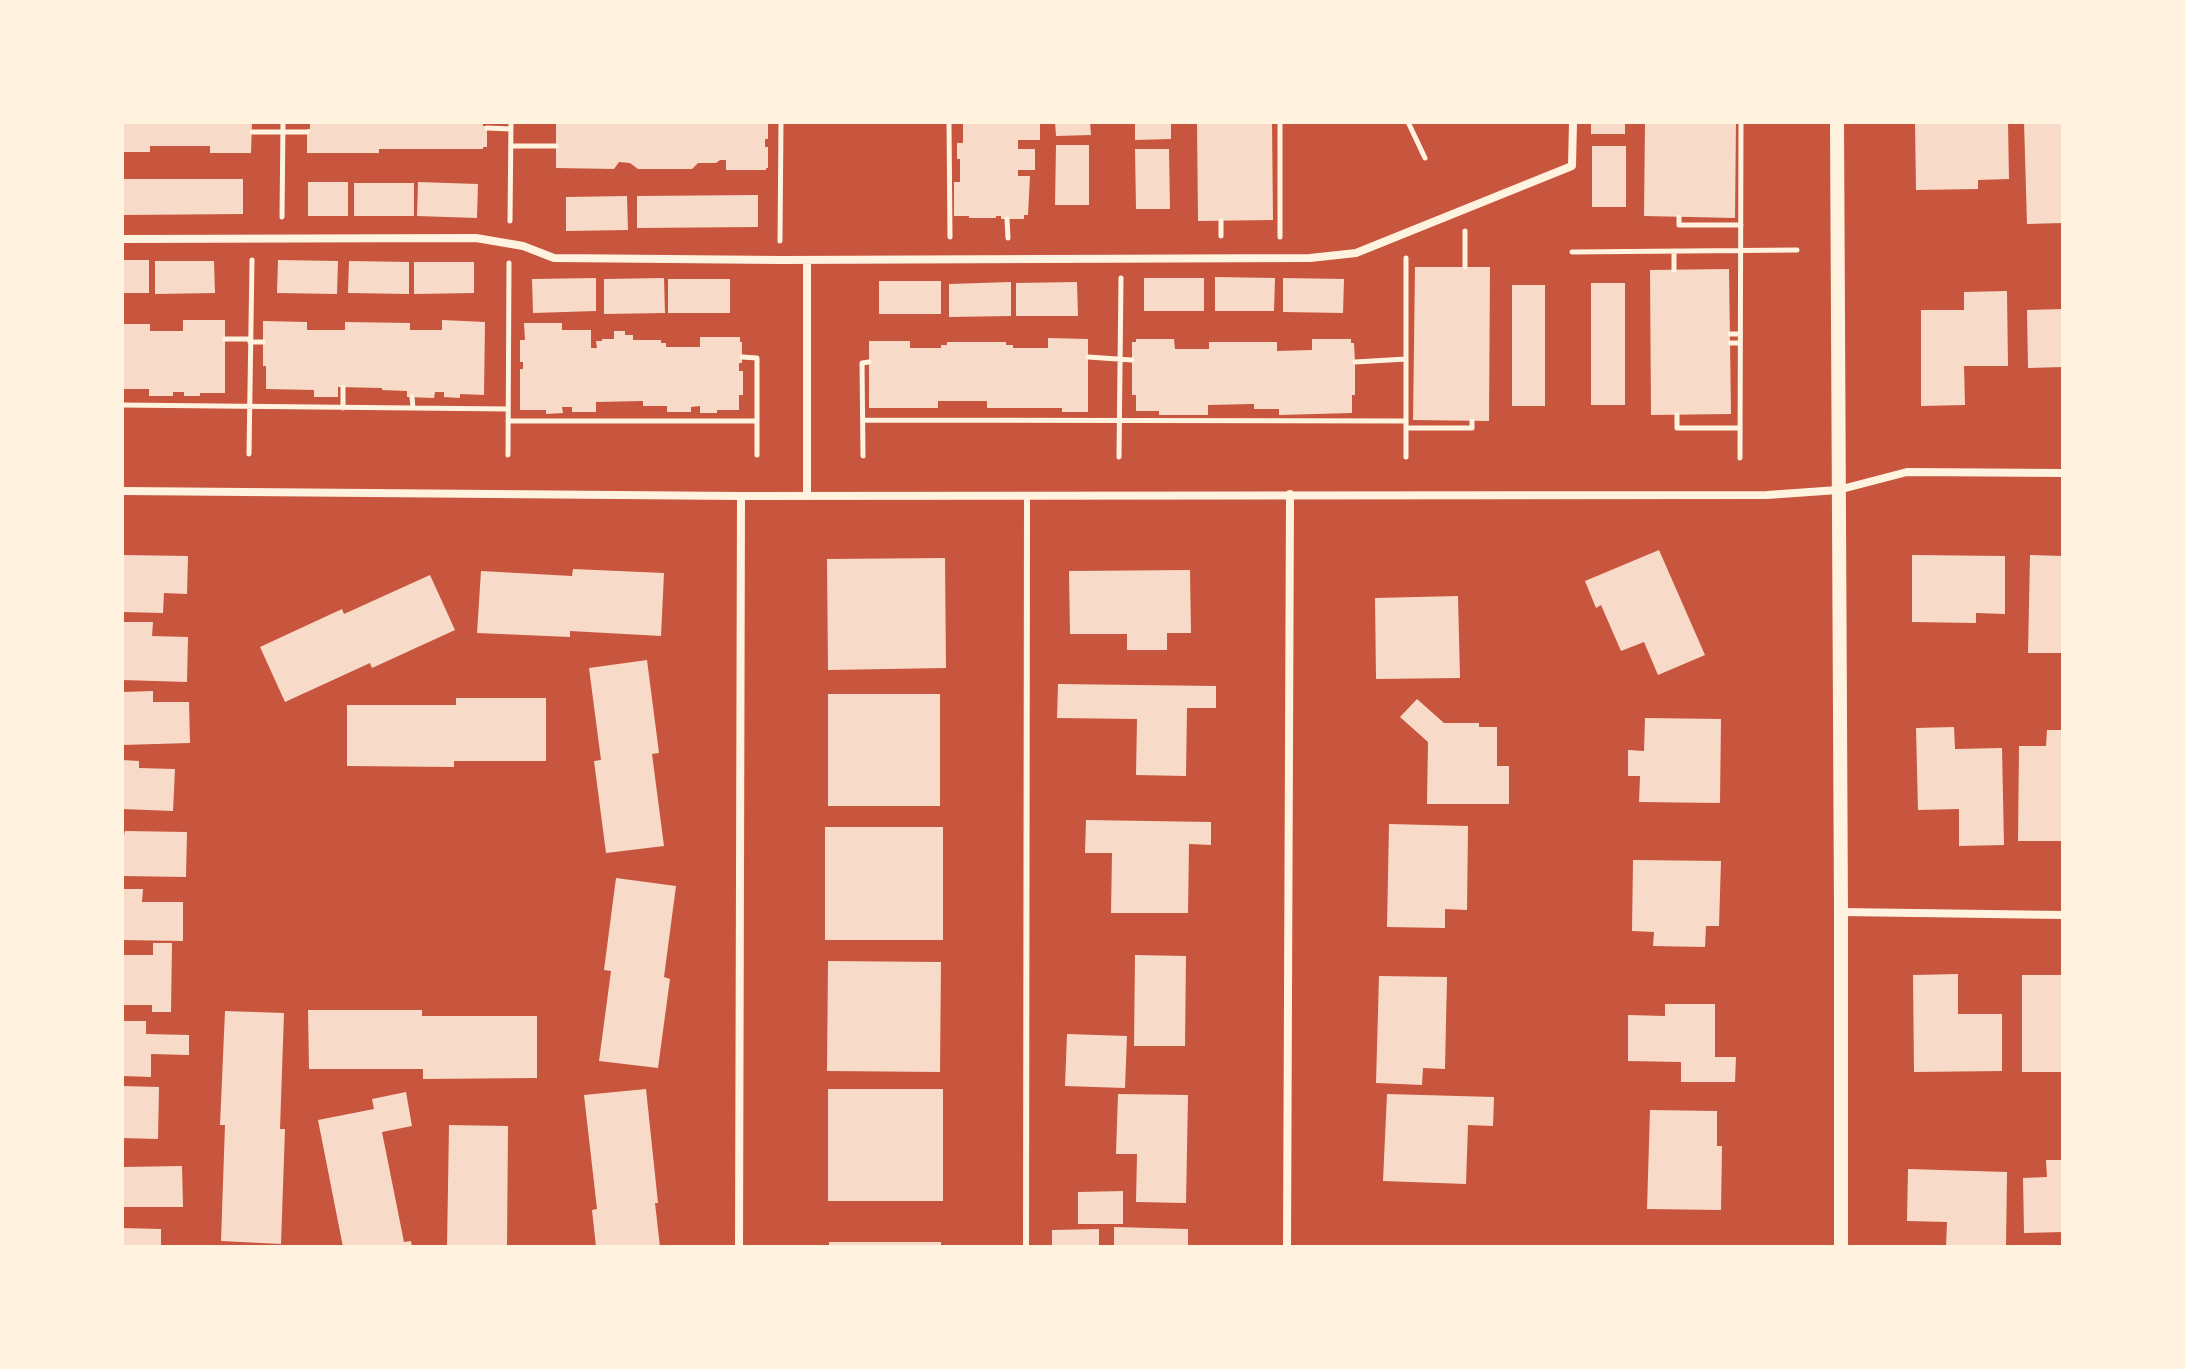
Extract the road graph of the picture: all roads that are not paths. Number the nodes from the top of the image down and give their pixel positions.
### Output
1 (1573, 122) edge
2 (1837, 122) edge
3 (122, 239) edge
4 (807, 260) junction
5 (2063, 473) edge
6 (1838, 490) junction
7 (122, 491) edge
8 (1290, 494) junction
9 (807, 495) junction
10 (1027, 495) junction
11 (741, 496) junction
12 (1841, 912) junction
13 (2063, 915) edge
14 (739, 1247) edge
15 (1026, 1247) edge
16 (1287, 1247) edge
17 (1841, 1247) edge

1 - 4 street
2 - 6 street
3 - 4 street
4 - 9 street
5 - 6 street
6 - 8 street
6 - 12 street
7 - 11 street
8 - 10 street
8 - 16 street
9 - 10 street
9 - 11 street
10 - 15 lane
11 - 14 street
12 - 13 street
12 - 17 street

